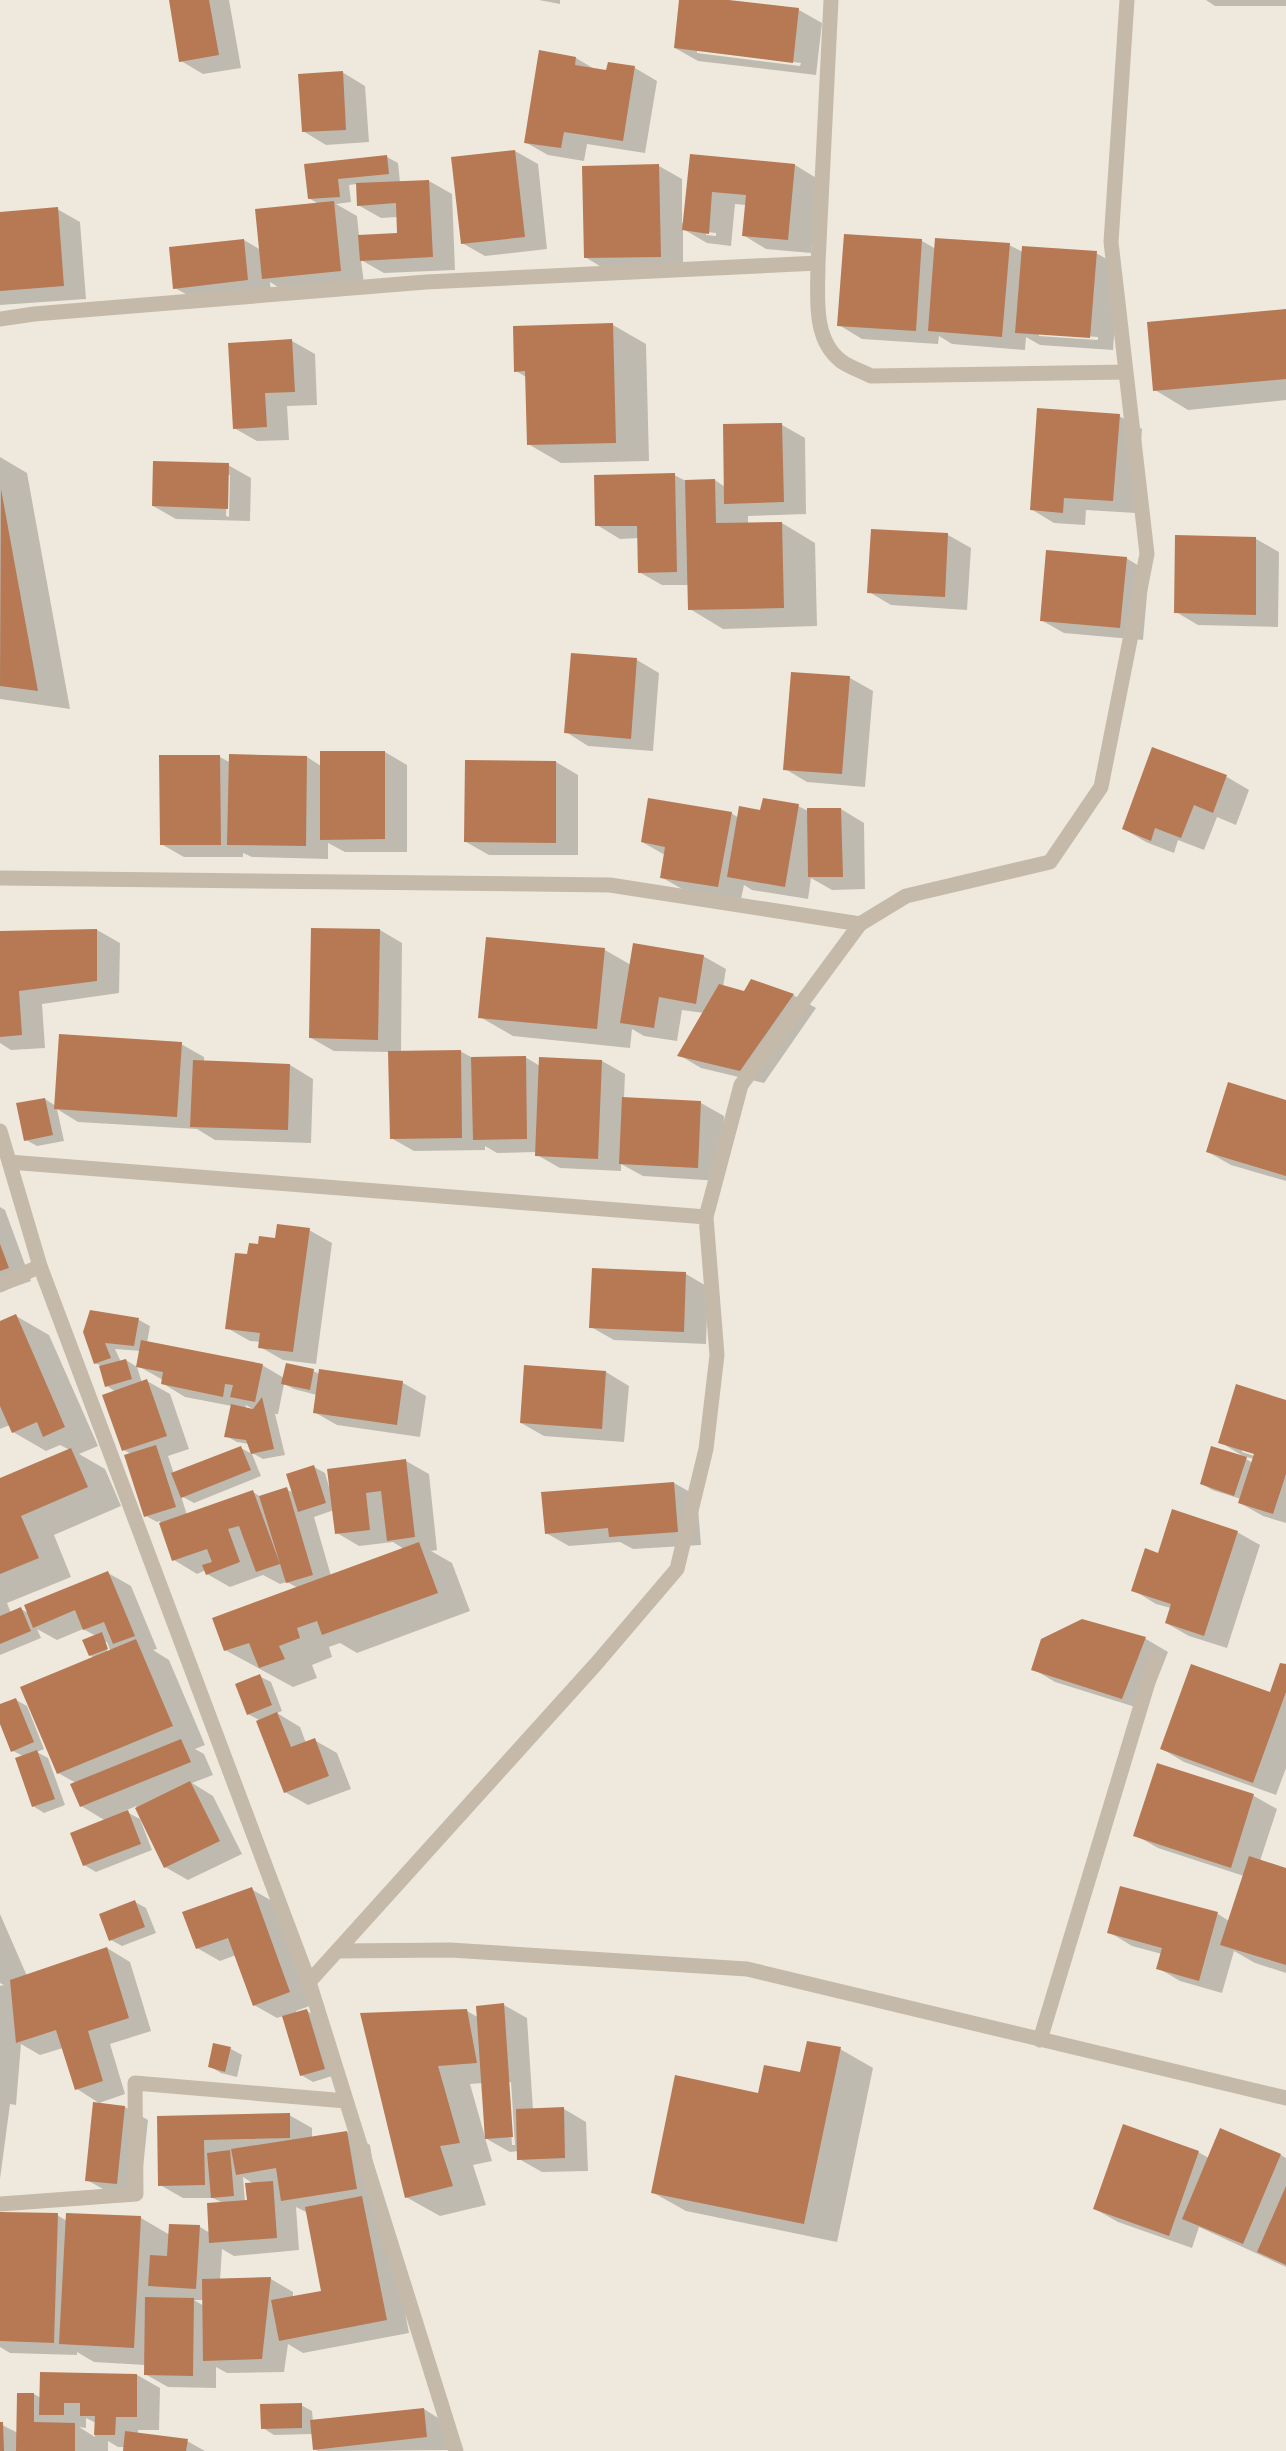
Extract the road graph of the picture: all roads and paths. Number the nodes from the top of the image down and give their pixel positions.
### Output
1 (831, 0) edge
2 (1127, 0) edge
3 (818, 263) junction
4 (0, 319) edge
5 (1126, 372) junction
6 (0, 878) edge
7 (860, 924) junction
8 (0, 1131) edge
9 (9, 1162) junction
10 (706, 1217) junction
11 (40, 1266) junction
12 (0, 1285) edge
13 (1155, 1659) dead end
14 (337, 1951) junction
15 (309, 1982) junction
16 (1040, 2040) junction
17 (1286, 2098) edge
18 (346, 2101) junction
19 (0, 2204) edge
20 (456, 2451) edge

1 - 3 street
2 - 5 street
3 - 4 street
3 - 5 street
5 - 7 street
6 - 7 street
7 - 10 street
8 - 9 street
9 - 10 street
9 - 11 street
10 - 14 street
11 - 12 street
11 - 15 street
13 - 16 street
14 - 15 street
14 - 16 street
15 - 18 street
16 - 17 street
18 - 19 street
18 - 20 street

